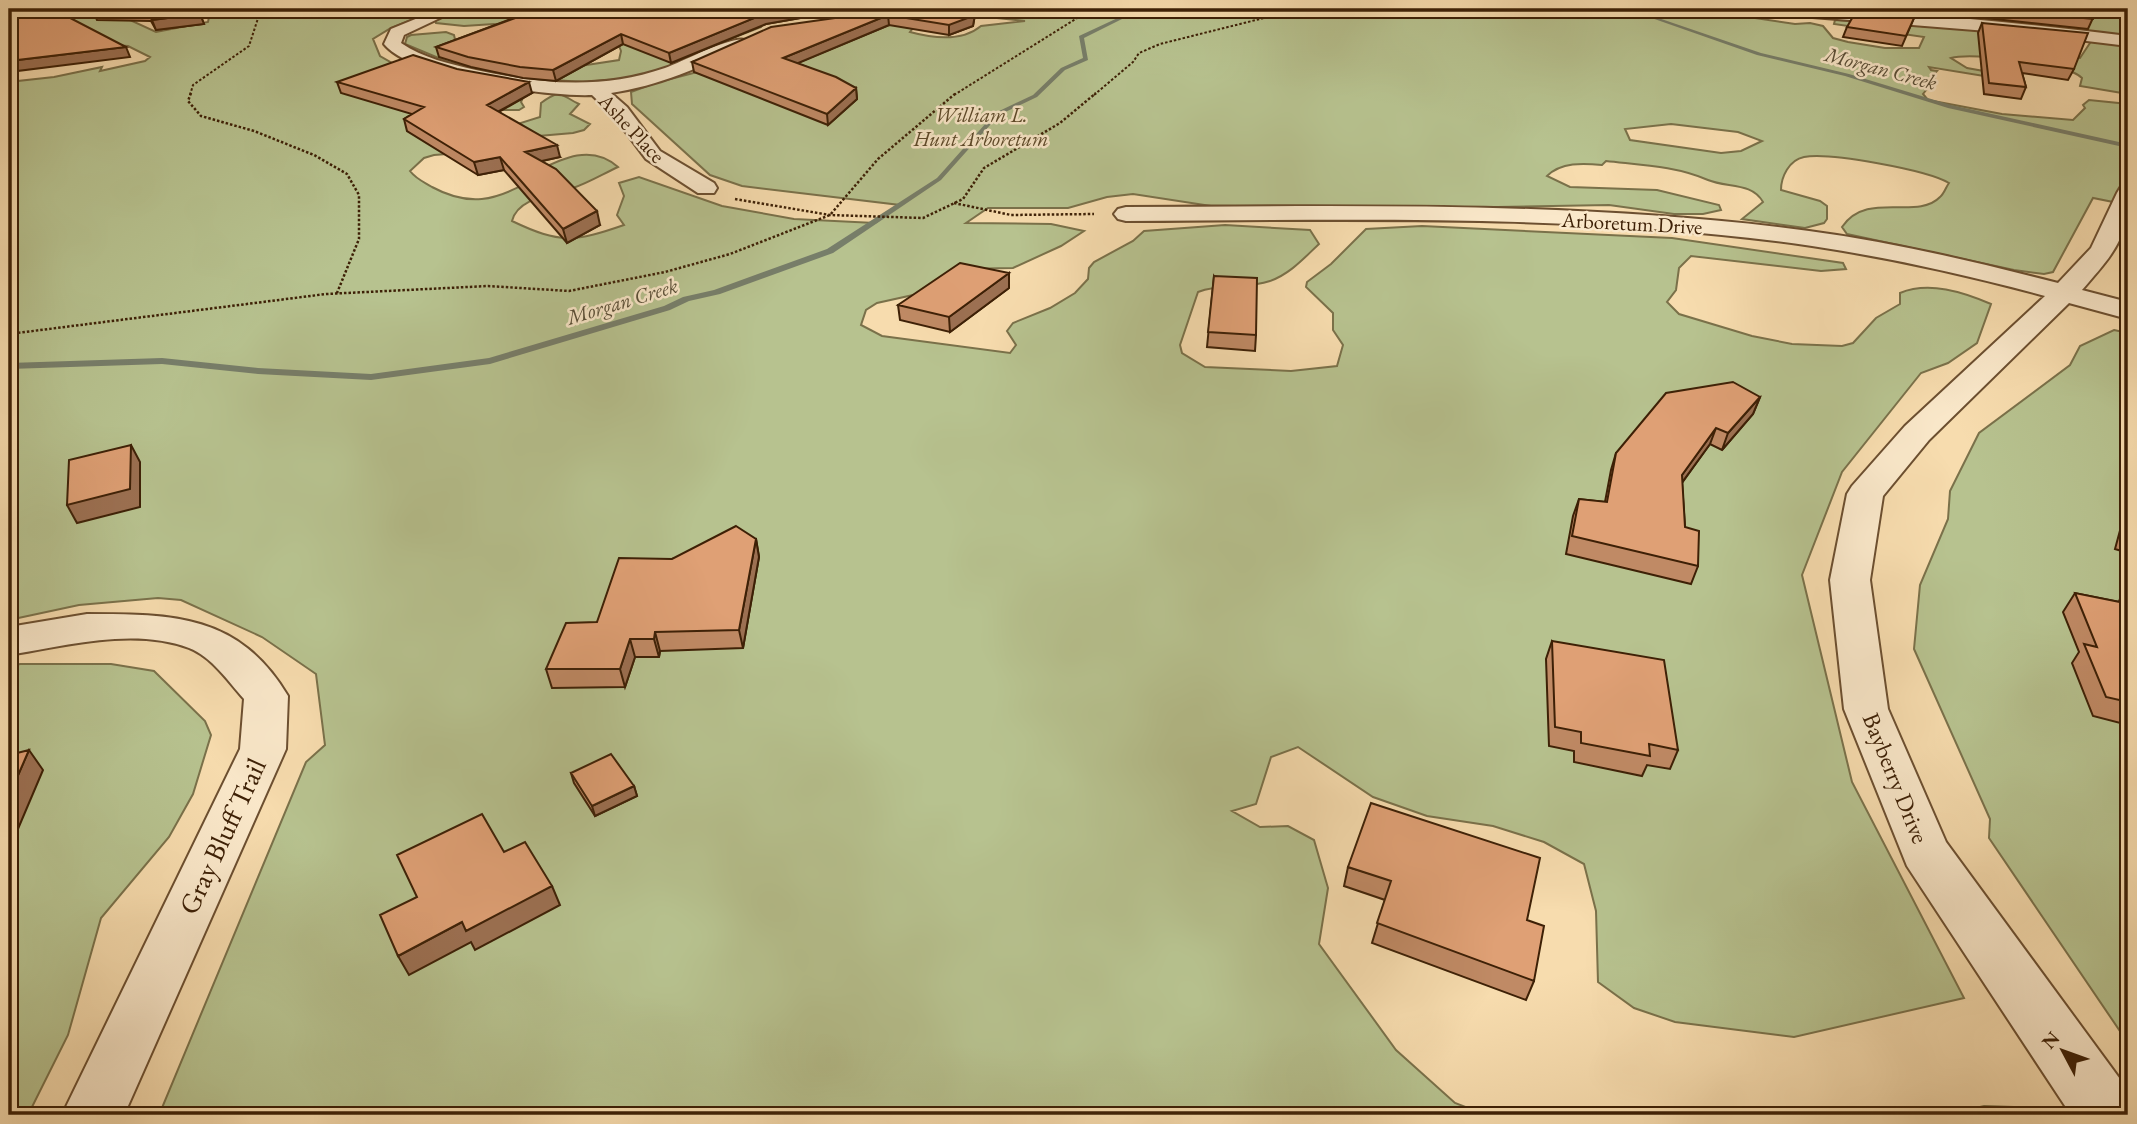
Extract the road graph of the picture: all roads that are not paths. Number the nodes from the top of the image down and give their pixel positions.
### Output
1 (452, 9) edge
2 (1763, 9) edge
3 (758, 34) edge
4 (2128, 41) edge
5 (596, 89) junction
6 (706, 188) road end
7 (2128, 193) edge
8 (1126, 214) road end
9 (2064, 293) junction
10 (2128, 311) edge
11 (9, 641) edge
12 (93, 1115) edge
13 (2109, 1115) edge

1 - 5 street
2 - 4 street
3 - 5 street
5 - 6 street, Ashe Place
7 - 9 street, Bayberry Drive
8 - 9 street, Arboretum Drive
9 - 10 street, Arboretum Drive
9 - 13 street, Bayberry Drive
11 - 12 street, Gray Bluff Trail

